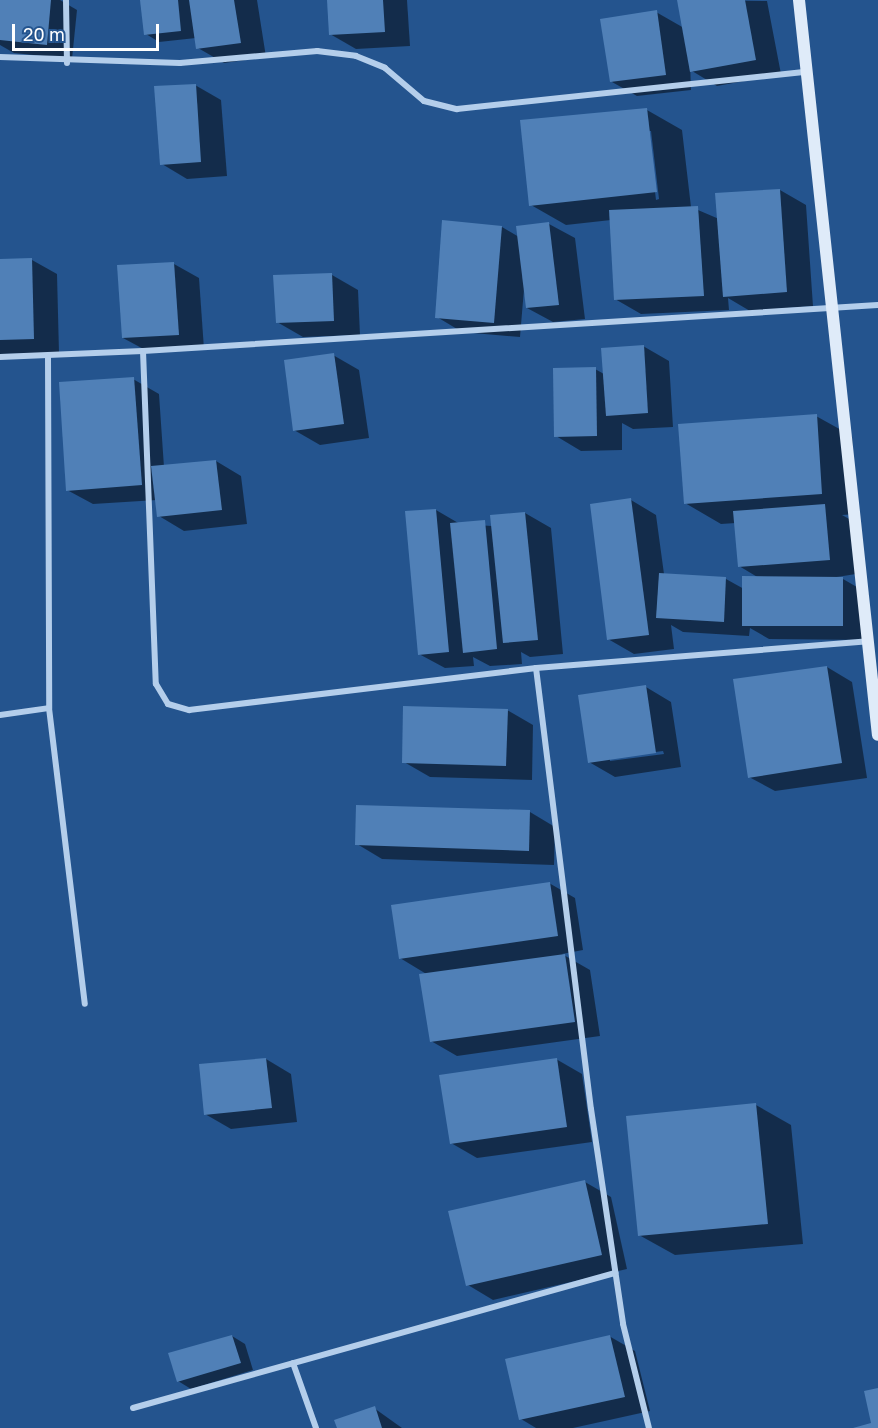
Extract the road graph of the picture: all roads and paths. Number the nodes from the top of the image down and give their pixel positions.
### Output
1 (66, 0) edge
2 (798, 0) edge
3 (0, 57) edge
4 (68, 63) junction
5 (806, 72) junction
6 (878, 305) edge
7 (832, 309) junction
8 (143, 351) junction
9 (48, 356) junction
10 (0, 357) edge
11 (868, 641) junction
12 (536, 668) junction
13 (49, 708) junction
14 (0, 715) edge
15 (878, 735) edge
16 (85, 1004) dead end
17 (615, 1273) junction
18 (293, 1363) junction
19 (133, 1408) dead end
20 (316, 1428) edge
21 (649, 1428) edge

1 - 4 street
2 - 5 street
3 - 4 street
4 - 5 street
5 - 7 street
6 - 7 street
7 - 8 street
7 - 11 street
8 - 9 street
8 - 12 street
9 - 10 street
9 - 13 street
11 - 12 street
11 - 15 street
12 - 17 street
13 - 14 street
13 - 16 street
17 - 18 street
17 - 21 street
18 - 19 street
18 - 20 street

